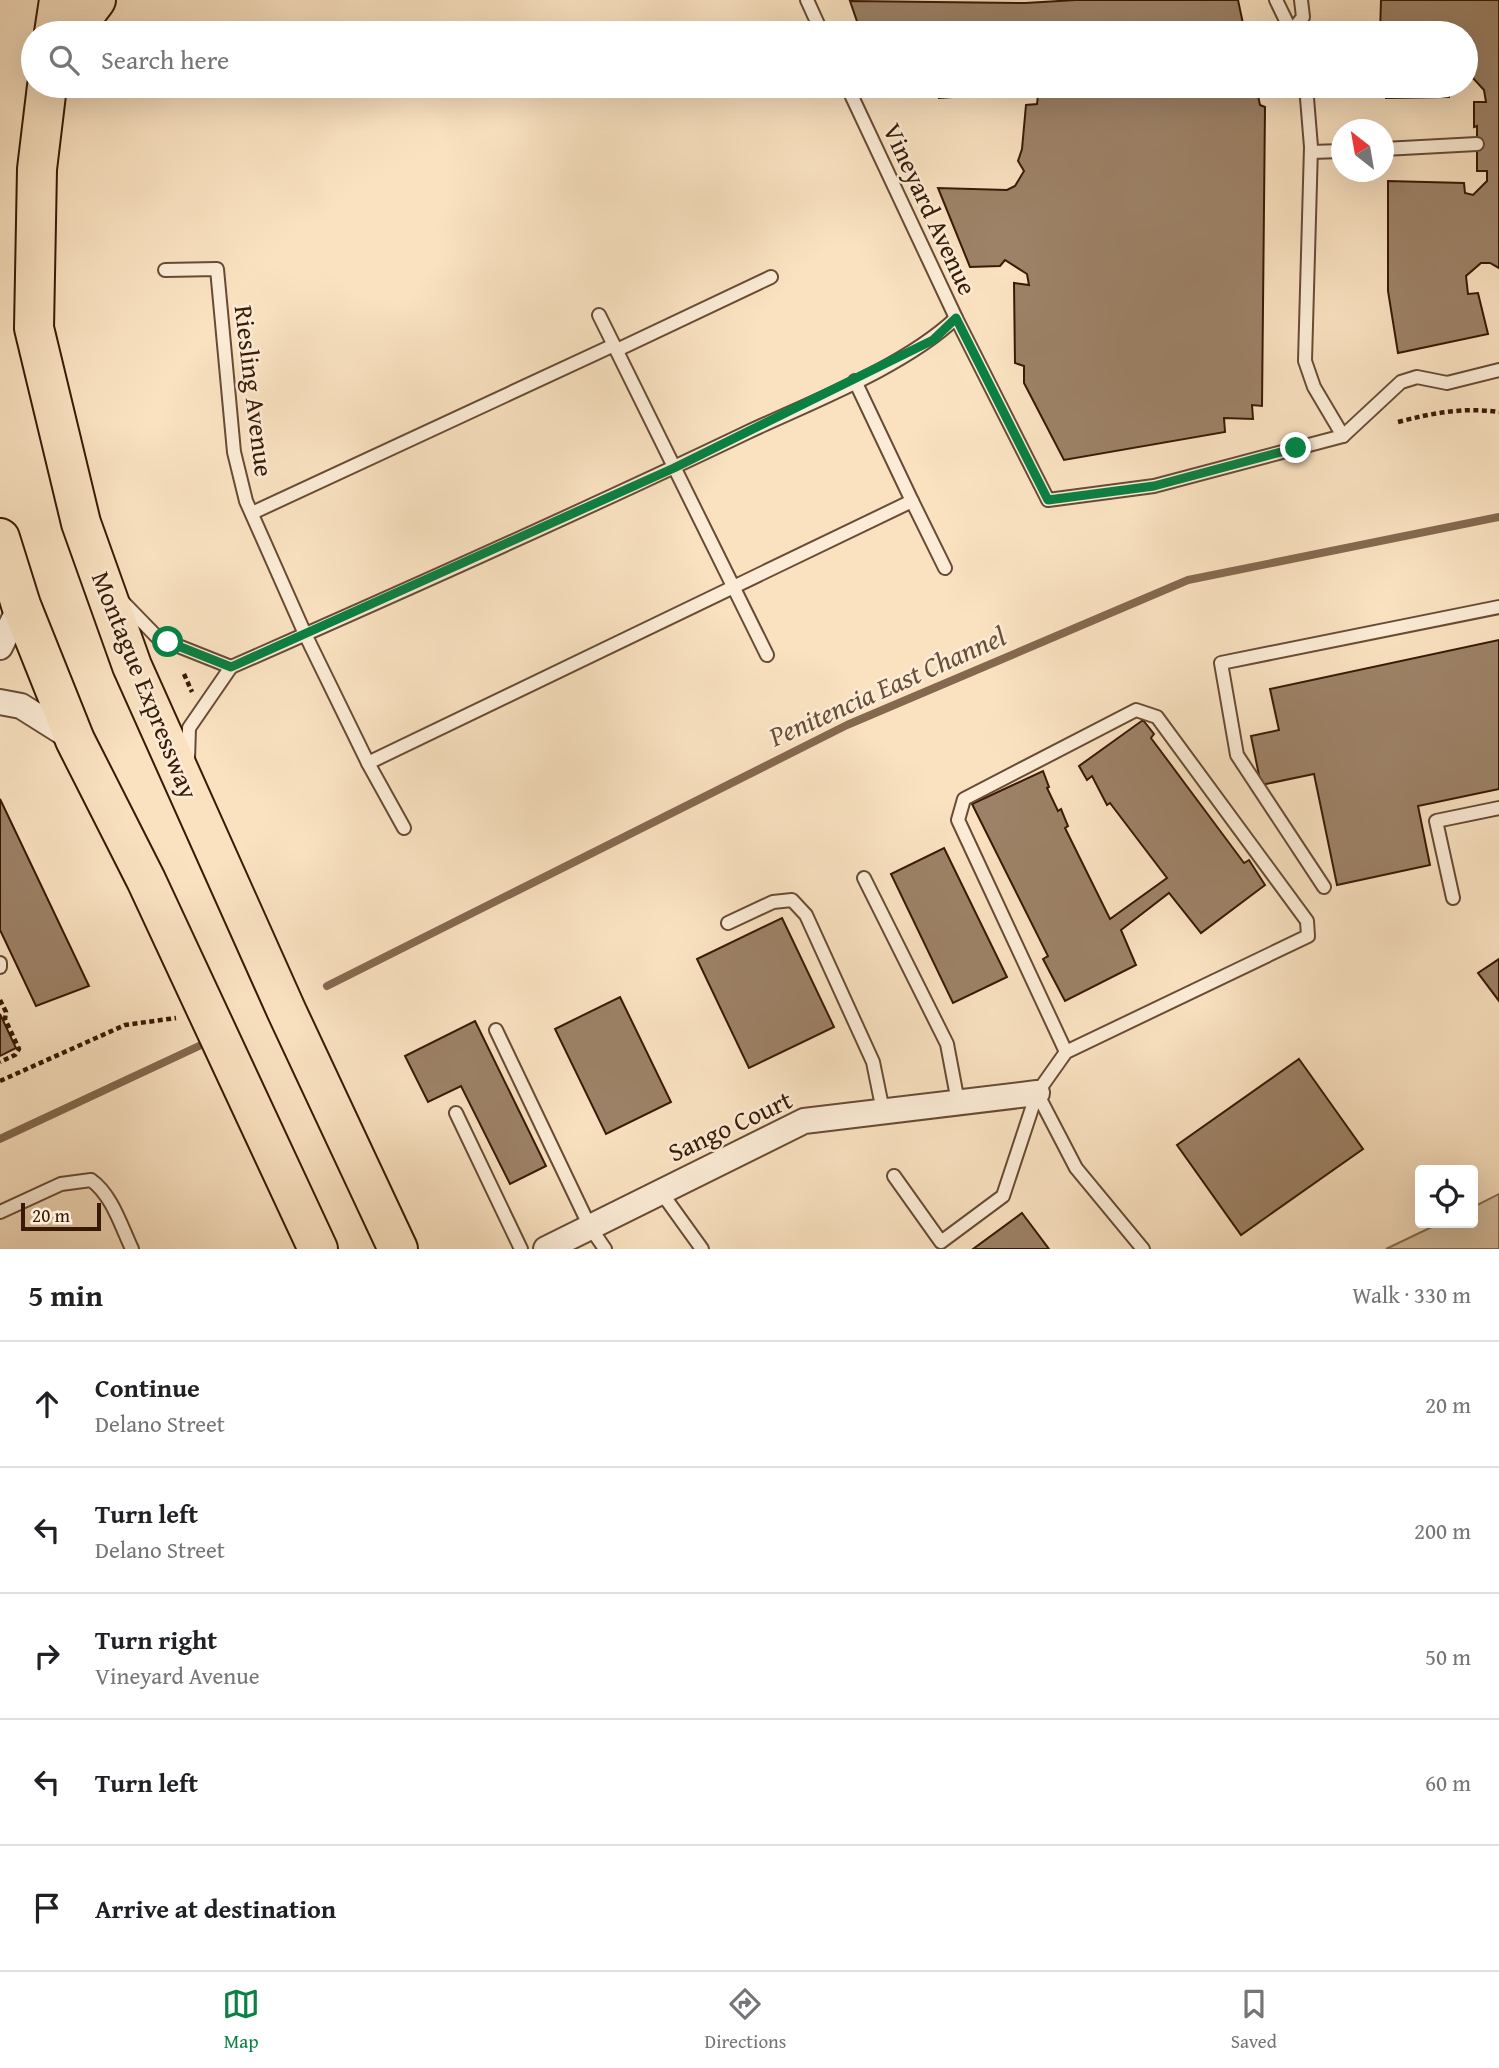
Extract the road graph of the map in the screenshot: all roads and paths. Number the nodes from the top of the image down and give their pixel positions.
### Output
1 (59, 0) edge
2 (96, 0) edge
3 (807, 0) edge
4 (1276, 0) edge
5 (1301, 0) edge
6 (56, 21) edge
7 (80, 21) edge
8 (817, 21) edge
9 (1286, 21) edge
10 (1300, 21) edge
11 (46, 98) edge
12 (853, 98) edge
13 (1307, 98) edge
14 (1477, 144) dead end
15 (1394, 148) edge
16 (1331, 151) edge
17 (1311, 152) junction
18 (165, 270) dead end
19 (771, 277) dead end
20 (599, 315) dead end
21 (956, 318) junction
22 (615, 347) junction
23 (1499, 370) edge
24 (855, 381) junction
25 (1499, 412) edge
26 (1398, 422) dead end
27 (1342, 436) junction
28 (674, 468) junction
29 (912, 501) junction
30 (252, 513) junction
31 (0, 538) edge
32 (945, 568) dead end
33 (102, 580) junction
34 (734, 587) junction
35 (21, 605) junction
36 (1499, 607) edge
37 (305, 634) junction
38 (0, 647) edge
39 (767, 654) dead end
40 (231, 667) junction
41 (0, 702) edge
42 (75, 740) junction
43 (368, 763) junction
44 (187, 789) junction
45 (1499, 808) edge
46 (404, 828) dead end
47 (864, 878) dead end
48 (1324, 887) dead end
49 (1453, 898) dead end
50 (727, 923) dead end
51 (0, 1000) edge
52 (205, 1006) junction
53 (496, 1030) dead end
54 (1066, 1052) junction
55 (0, 1062) edge
56 (0, 1081) edge
57 (1037, 1093) junction
58 (958, 1102) junction
59 (884, 1111) junction
60 (456, 1113) dead end
61 (894, 1176) dead end
62 (661, 1192) junction
63 (1, 1212) edge
64 (590, 1227) junction
65 (132, 1249) edge
66 (318, 1249) edge
67 (398, 1249) edge
68 (521, 1249) edge
69 (546, 1249) edge
70 (605, 1249) edge
71 (702, 1249) edge
72 (1143, 1249) edge

1 - 6 highway
2 - 7 highway
3 - 8 lane
4 - 9 lane
5 - 10 lane
11 - 33 highway, Montague Expressway
12 - 21 lane, Vineyard Avenue
13 - 17 lane
14 - 15 lane
16 - 17 lane
17 - 27 lane
18 - 30 lane, Riesling Avenue
19 - 22 lane
20 - 22 lane
21 - 24 lane
21 - 27 lane, Vineyard Avenue
22 - 28 lane
22 - 30 lane
23 - 27 lane
24 - 28 lane
24 - 29 lane
25 - 26 path
28 - 34 lane
28 - 37 lane
29 - 32 lane
29 - 34 lane
30 - 37 lane, Riesling Avenue
31 - 35 highway
33 - 40 lane
33 - 44 highway, Montague Expressway
34 - 39 lane
34 - 43 lane
35 - 38 street
35 - 42 highway
36 - 48 lane
37 - 40 lane
37 - 43 lane, Riesling Avenue
40 - 44 lane
41 - 42 street
42 - 52 highway
43 - 46 lane, Riesling Avenue
44 - 67 highway, Montague Expressway
45 - 49 lane
47 - 58 lane
50 - 59 lane
51 - 55 path
52 - 56 path
52 - 66 highway
53 - 64 lane
54 - 54 lane
54 - 57 lane
57 - 58 street, Sango Court
57 - 61 lane
57 - 72 lane
58 - 59 street, Sango Court
59 - 62 street, Sango Court
60 - 68 lane
62 - 64 street, Sango Court
62 - 71 lane
63 - 65 lane
64 - 69 street, Sango Court
64 - 70 lane

